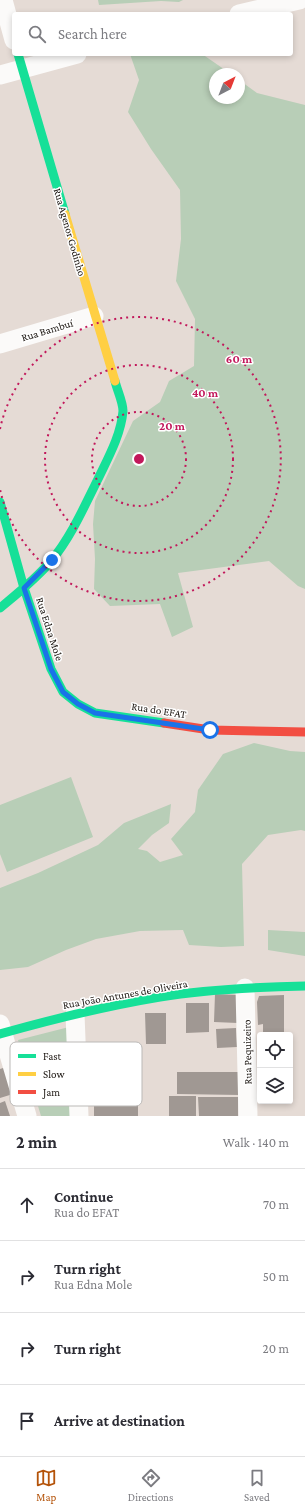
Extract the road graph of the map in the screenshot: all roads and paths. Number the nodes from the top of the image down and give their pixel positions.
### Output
1 (2, 0) edge
2 (299, 0) edge
3 (248, 12) edge
4 (12, 33) edge
5 (63, 56) edge
6 (20, 62) edge
7 (0, 75) edge
8 (94, 316) junction
9 (0, 344) edge
10 (0, 502) edge
11 (24, 588) junction
12 (0, 608) edge
13 (63, 692) joint
14 (305, 732) edge
15 (305, 986) edge
16 (245, 988) junction
17 (75, 1014) junction
18 (1, 1030) edge
19 (76, 1042) edge
20 (10, 1060) edge
21 (24, 1106) edge
22 (78, 1106) edge
23 (27, 1116) edge
24 (78, 1116) edge
25 (248, 1116) edge

1 - 4 street
2 - 3 street
5 - 6 street
6 - 7 street
6 - 8 street, Rua Agenor Godinho
8 - 9 street, Rua Bambuí
8 - 11 street, Rua Agenor Godinho
10 - 11 street, Rua Edna Mole
11 - 12 street
11 - 13 street, Rua Edna Mole
13 - 14 street, Rua do EFAT
15 - 16 street, Rua João Antunes de Oliveira
16 - 17 street, Rua João Antunes de Oliveira
16 - 25 street, Rua Pequizeiro
17 - 18 street, Rua João Antunes de Oliveira
17 - 19 street
18 - 20 street
21 - 23 street
22 - 24 street

